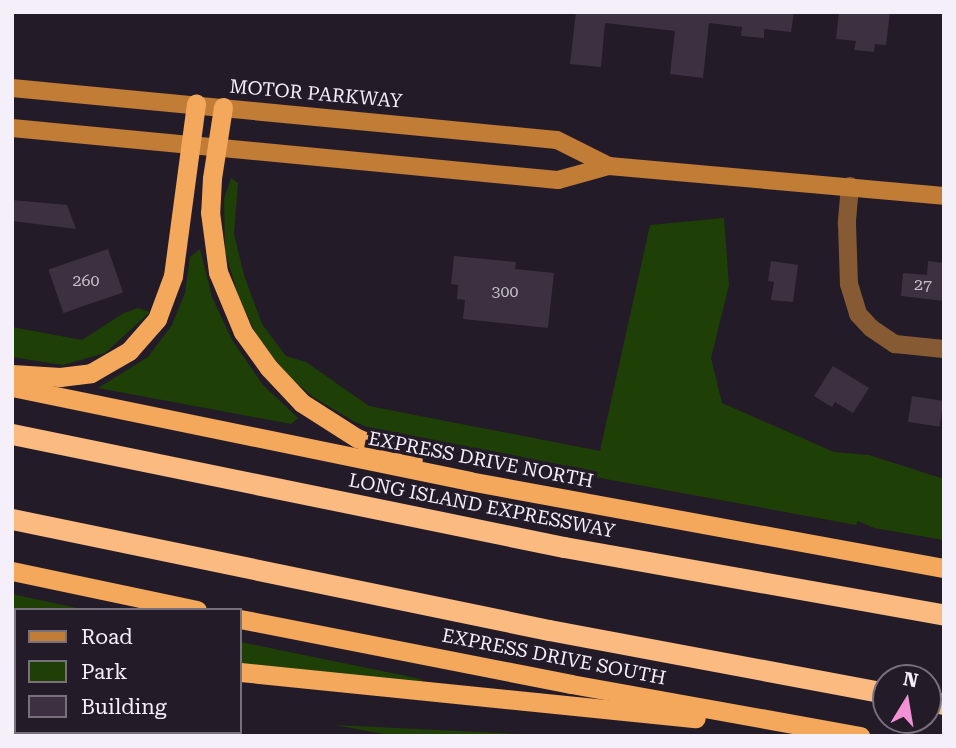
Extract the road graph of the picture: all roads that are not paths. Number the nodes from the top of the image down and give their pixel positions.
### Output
1 (12, 88) edge
2 (196, 104) junction
3 (223, 107) junction
4 (12, 128) edge
5 (191, 145) junction
6 (216, 148) junction
7 (609, 166) junction
8 (850, 186) junction
9 (944, 196) edge
10 (944, 349) edge
11 (12, 374) edge
12 (12, 387) edge
13 (12, 434) edge
14 (469, 481) junction
15 (12, 519) edge
16 (944, 568) edge
17 (12, 572) edge
18 (187, 608) edge
19 (944, 615) edge
20 (242, 619) edge
21 (242, 672) edge
22 (872, 691) edge
23 (794, 725) junction
24 (860, 736) edge

1 - 2 main road, MOTOR PARKWAY
2 - 3 main road, MOTOR PARKWAY
2 - 5 highway
3 - 6 highway
3 - 7 main road, MOTOR PARKWAY
4 - 5 main road, MOTOR PARKWAY
5 - 6 main road, MOTOR PARKWAY
5 - 11 highway
6 - 7 main road, MOTOR PARKWAY
6 - 14 highway
7 - 8 main road, MOTOR PARKWAY
8 - 9 main road, MOTOR PARKWAY
8 - 10 street
12 - 14 highway, EXPRESS DRIVE NORTH
13 - 19 highway, LONG ISLAND EXPRESSWAY
14 - 16 highway, EXPRESS DRIVE NORTH
15 - 22 highway
17 - 18 highway
20 - 23 highway, EXPRESS DRIVE SOUTH
21 - 23 highway
23 - 24 highway, EXPRESS DRIVE SOUTH

